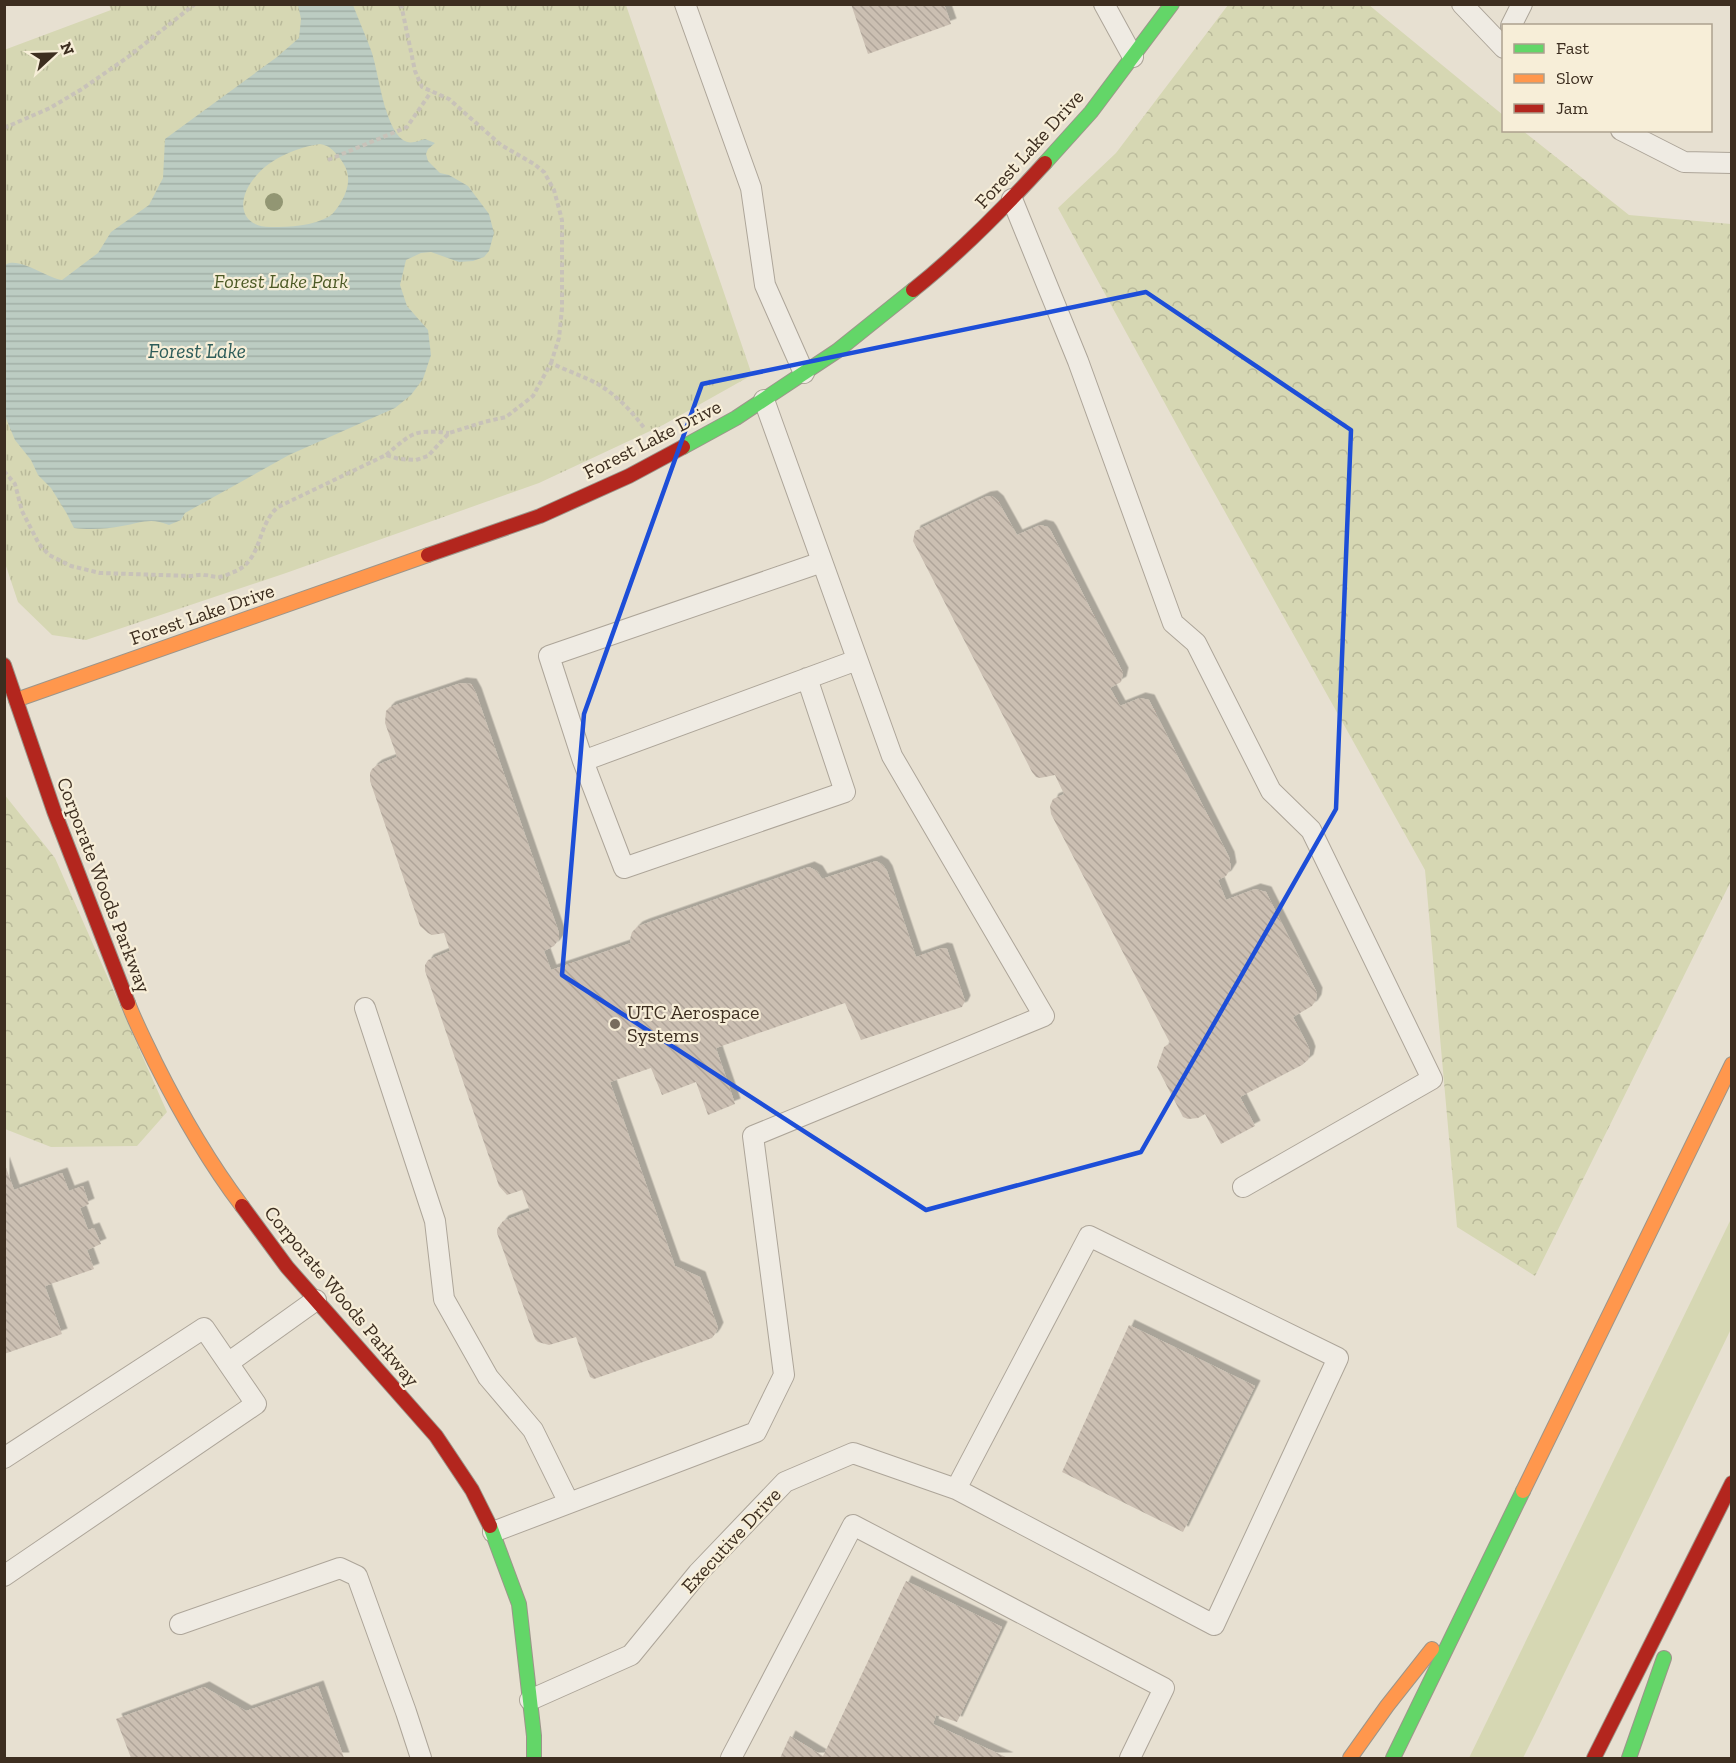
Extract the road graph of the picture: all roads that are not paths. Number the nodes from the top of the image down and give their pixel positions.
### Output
1 (685, 4) edge
2 (1104, 4) edge
3 (1172, 4) edge
4 (1461, 4) edge
5 (1522, 4) edge
6 (1512, 24) edge
7 (1502, 44) edge
8 (1133, 57) junction
9 (1625, 132) edge
10 (1731, 163) edge
11 (1011, 200) junction
12 (804, 373) junction
13 (764, 400) junction
14 (822, 562) junction
15 (857, 660) junction
16 (4, 665) edge
17 (807, 678) junction
18 (11, 694) edge
19 (583, 761) junction
20 (365, 1008) dead end
21 (1731, 1064) edge
22 (1243, 1188) dead end
23 (316, 1300) junction
24 (228, 1363) junction
25 (4, 1458) edge
26 (1731, 1483) edge
27 (956, 1489) junction
28 (569, 1503) junction
29 (493, 1532) junction
30 (1703, 1541) junction
31 (4, 1576) edge
32 (1470, 1601) junction
33 (180, 1624) dead end
34 (1674, 1628) dead end
35 (1666, 1650) dead end
36 (530, 1700) junction
37 (421, 1758) edge
38 (534, 1758) edge
39 (730, 1758) edge
40 (1130, 1758) edge
41 (1350, 1758) edge
42 (1393, 1758) edge
43 (1594, 1758) edge
44 (1629, 1758) edge

1 - 12 lane
2 - 8 lane
3 - 8 main road, Forest Lake Drive
4 - 7 lane
5 - 6 lane
8 - 11 main road, Forest Lake Drive
9 - 10 lane
11 - 12 main road, Forest Lake Drive
11 - 22 lane
12 - 13 main road, Forest Lake Drive
13 - 14 lane
13 - 18 main road, Forest Lake Drive
14 - 15 lane
14 - 19 lane
15 - 17 lane
15 - 28 lane
16 - 18 main road, Corporate Woods Parkway
17 - 19 lane
17 - 19 lane
18 - 23 main road, Corporate Woods Parkway
20 - 28 lane
21 - 32 main road
23 - 24 lane
23 - 29 main road, Corporate Woods Parkway
24 - 25 lane
24 - 31 lane
26 - 30 main road
27 - 27 lane, Executive Drive
27 - 36 lane, Executive Drive
28 - 29 lane
29 - 36 main road, Corporate Woods Parkway
30 - 34 main road
30 - 43 main road
32 - 41 main road
32 - 42 main road
33 - 37 lane
35 - 44 main road
36 - 38 main road, Corporate Woods Parkway
39 - 40 lane

